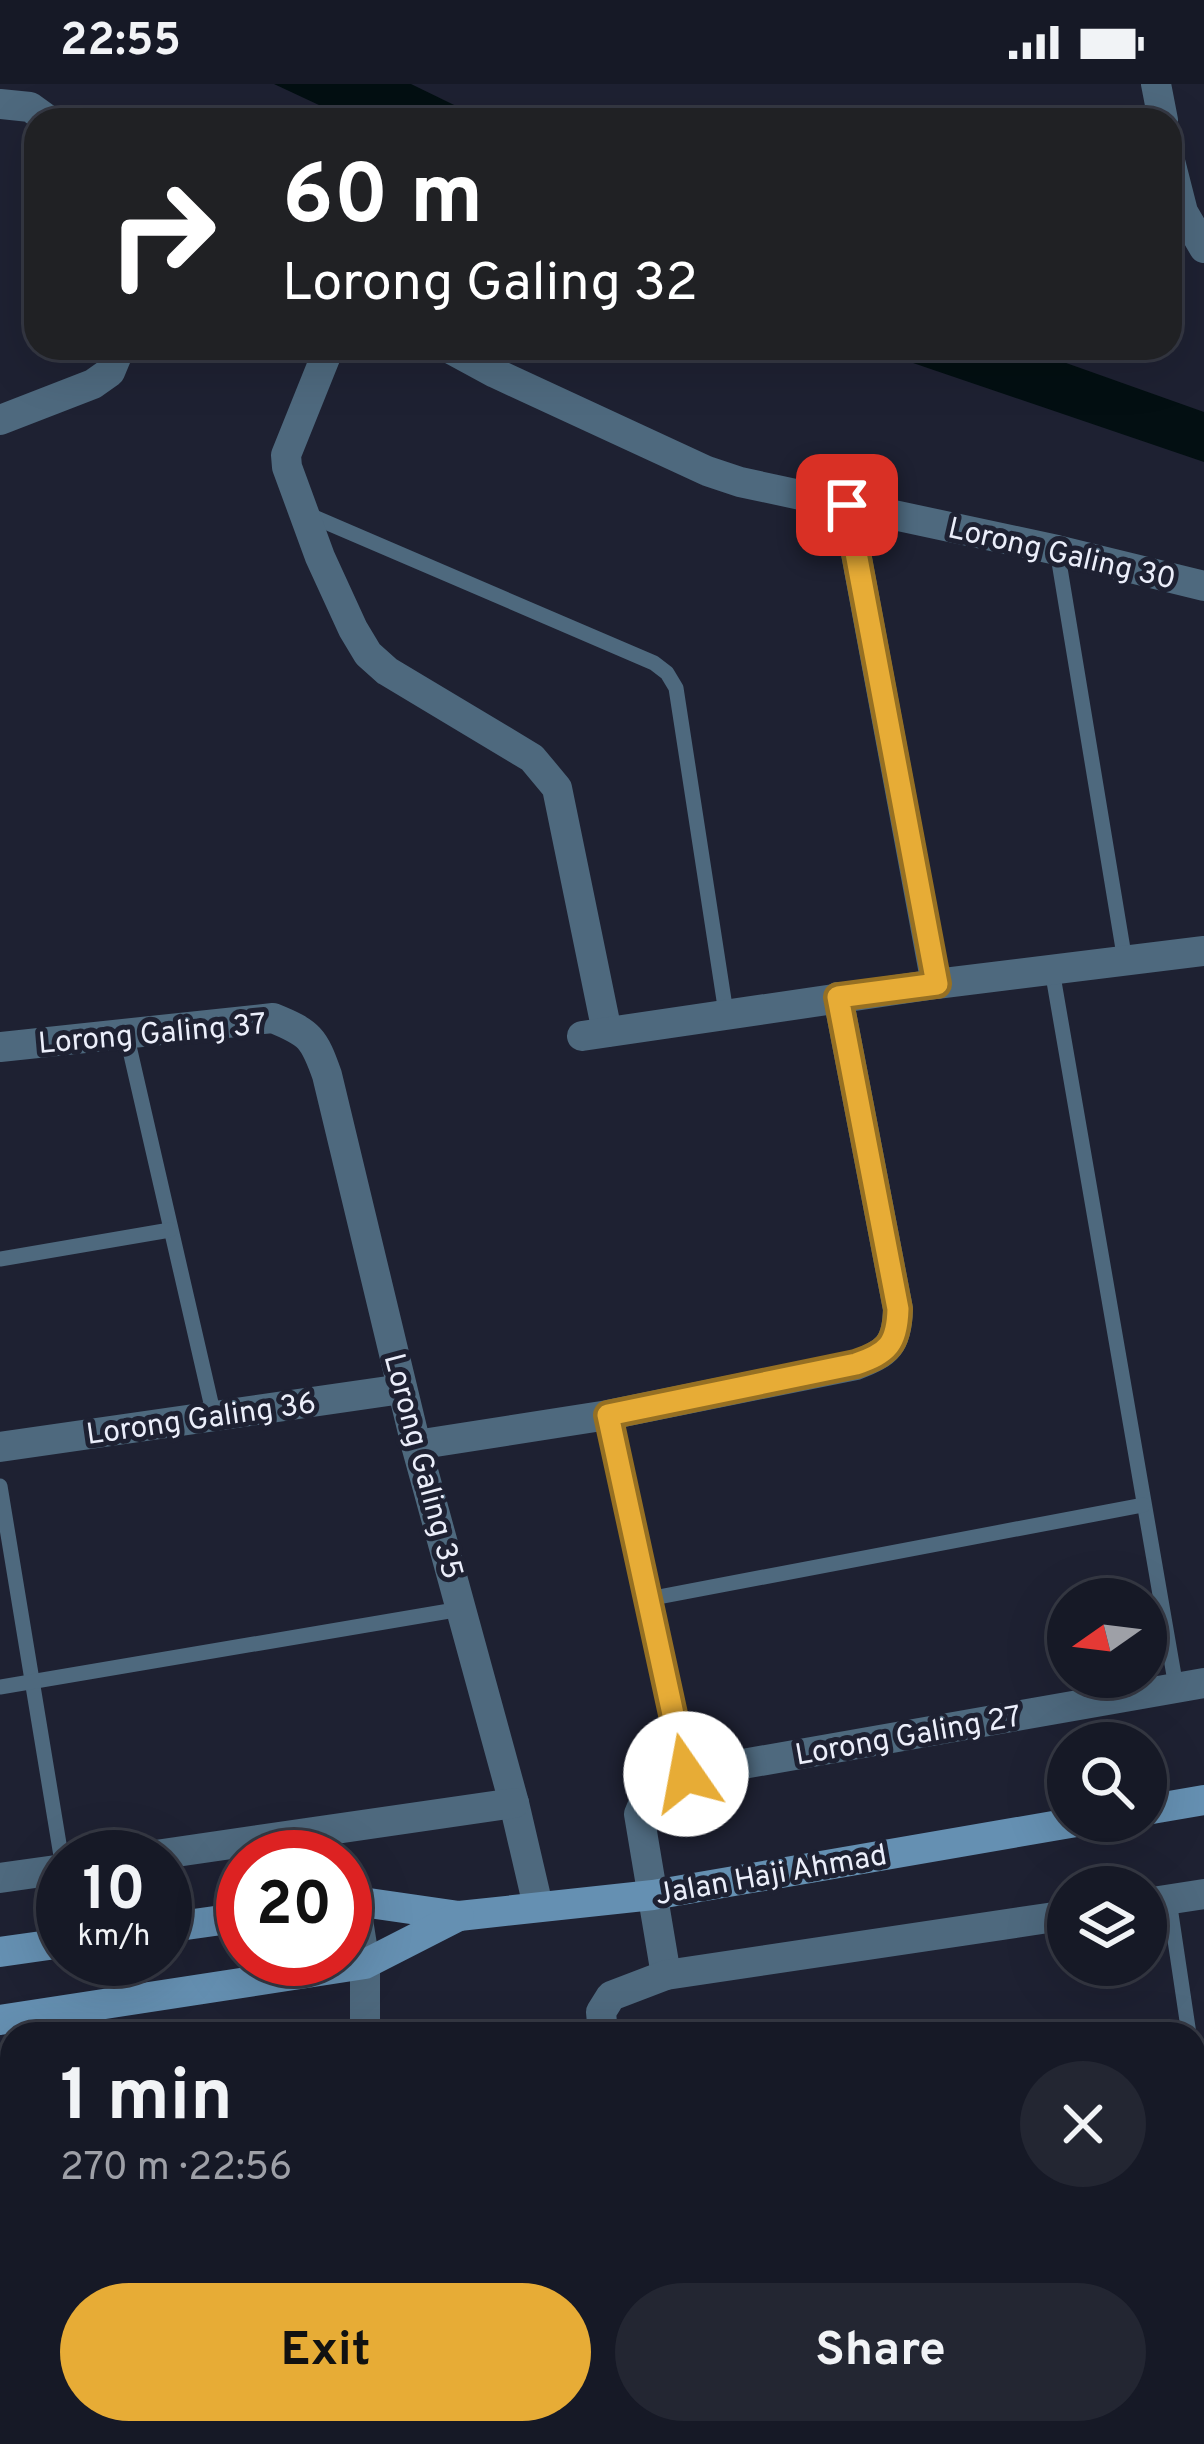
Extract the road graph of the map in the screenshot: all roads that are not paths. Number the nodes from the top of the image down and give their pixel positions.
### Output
1 (0, 104) edge
2 (31, 108) edge
3 (1182, 208) edge
4 (1202, 246) edge
5 (115, 360) edge
6 (324, 360) edge
7 (471, 360) edge
8 (0, 419) edge
9 (847, 505) junction
10 (304, 512) junction
11 (1057, 550) junction
12 (1204, 586) edge
13 (1204, 951) edge
14 (1125, 962) junction
15 (1052, 970) junction
16 (937, 984) junction
17 (838, 997) junction
18 (726, 1013) junction
19 (302, 1029) joint
20 (126, 1033) junction
21 (3, 1039) edge
22 (170, 1230) junction
23 (0, 1259) edge
24 (402, 1389) junction
25 (608, 1415) junction
26 (214, 1416) junction
27 (416, 1445) junction
28 (0, 1447) edge
29 (0, 1486) edge
30 (1143, 1505) junction
31 (648, 1599) junction
32 (461, 1609) junction
33 (34, 1682) junction
34 (1190, 1685) edge
35 (0, 1687) edge
36 (686, 1774) junction
37 (1204, 1800) edge
38 (514, 1802) junction
39 (1167, 1806) edge
40 (1047, 1827) edge
41 (57, 1830) edge
42 (192, 1850) edge
43 (36, 1872) edge
44 (0, 1878) edge
45 (1204, 1894) edge
46 (653, 1895) junction
47 (1167, 1900) edge
48 (372, 1905) edge
49 (538, 1906) junction
50 (459, 1916) junction
51 (1047, 1918) edge
52 (1167, 1940) edge
53 (36, 1947) edge
54 (0, 1952) edge
55 (372, 1960) edge
56 (666, 1975) junction
57 (222, 1986) edge
58 (365, 1986) edge
59 (0, 2020) edge
60 (365, 2022) edge
61 (602, 2022) edge
62 (1186, 2022) edge

1 - 2 street
3 - 4 street
5 - 8 street
6 - 10 street
7 - 9 street, Lorong Galing 30
9 - 11 street, Lorong Galing 30
9 - 16 street
10 - 18 lane
10 - 18 street
11 - 12 street, Lorong Galing 30
11 - 14 lane
13 - 14 street
14 - 15 street
15 - 16 street
15 - 30 lane
16 - 17 street
17 - 18 street
17 - 25 street
19 - 20 street, Lorong Galing 37
19 - 24 street, Lorong Galing 35
20 - 21 street, Lorong Galing 37
20 - 22 lane
22 - 23 lane
22 - 26 lane
24 - 26 street, Lorong Galing 36
24 - 27 street, Lorong Galing 35
25 - 27 street
25 - 31 lane
26 - 28 street, Lorong Galing 36
27 - 32 street, Lorong Galing 35
29 - 33 lane
30 - 31 lane
30 - 34 lane
31 - 36 lane
32 - 33 lane
32 - 38 street, Lorong Galing 35
33 - 35 lane
33 - 41 lane
34 - 36 street, Lorong Galing 27
36 - 46 street, Lorong Galing 27
37 - 39 street
38 - 42 street
38 - 49 street, Lorong Galing 35
40 - 46 street, Jalan Haji Ahmad
43 - 44 street
45 - 47 street
46 - 49 street, Jalan Haji Ahmad
46 - 56 street, Lorong Galing 27
48 - 50 street, Jalan Haji Ahmad
49 - 50 street, Jalan Haji Ahmad
50 - 55 street, Jalan Haji Ahmad
51 - 56 street
52 - 62 lane
53 - 54 street
56 - 61 street
57 - 59 street, Jalan Haji Ahmad
58 - 60 street

